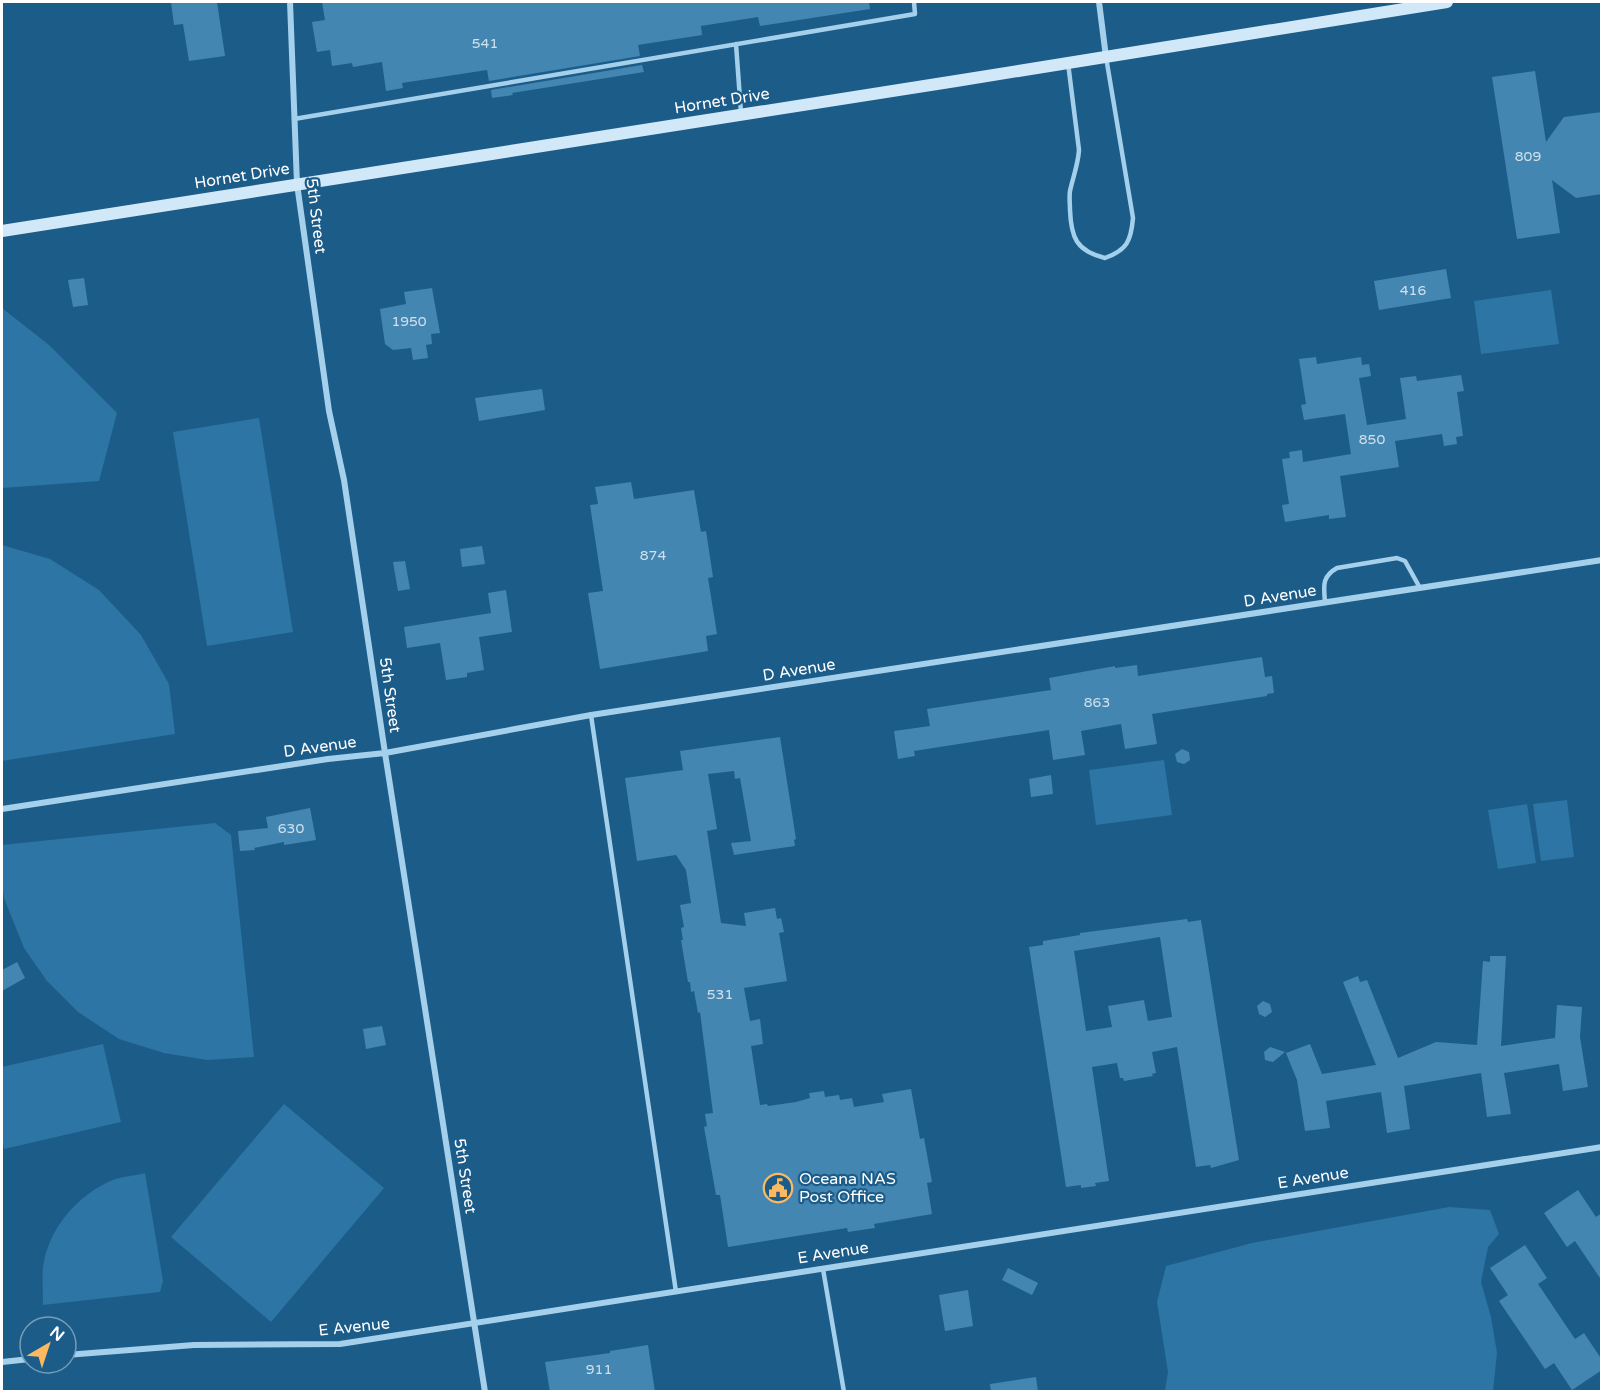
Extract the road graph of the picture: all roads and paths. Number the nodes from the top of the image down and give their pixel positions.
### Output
1 (290, 2) edge
2 (914, 2) edge
3 (1099, 2) edge
4 (1447, 2) edge
5 (736, 44) junction
6 (1106, 57) junction
7 (1068, 63) junction
8 (741, 115) junction
9 (294, 118) junction
10 (297, 184) junction
11 (2, 231) edge
12 (1602, 560) edge
13 (1419, 588) junction
14 (1325, 602) junction
15 (591, 716) junction
16 (385, 753) junction
17 (2, 809) edge
18 (1602, 1147) edge
19 (823, 1269) junction
20 (676, 1292) junction
21 (475, 1323) junction
22 (78, 1354) edge
23 (18, 1360) edge
24 (2, 1362) edge
25 (485, 1392) edge
26 (844, 1392) edge

1 - 9 street, 5th Street
2 - 5 lane
3 - 6 street
4 - 6 main road, Hornet Drive
5 - 8 lane
5 - 9 lane
6 - 7 main road, Hornet Drive
6 - 7 lane
7 - 8 main road, Hornet Drive
8 - 10 main road, Hornet Drive
9 - 10 street, 5th Street
10 - 11 main road, Hornet Drive
10 - 16 street, 5th Street
12 - 13 street, D Avenue
13 - 14 street, D Avenue
13 - 14 lane
14 - 15 street, D Avenue
15 - 16 street, D Avenue
15 - 20 lane
16 - 17 street, D Avenue
16 - 21 street, 5th Street
18 - 19 street, E Avenue
19 - 20 street, E Avenue
19 - 26 lane
20 - 21 street, E Avenue
21 - 22 street, E Avenue
21 - 25 street, 5th Street
23 - 24 street

